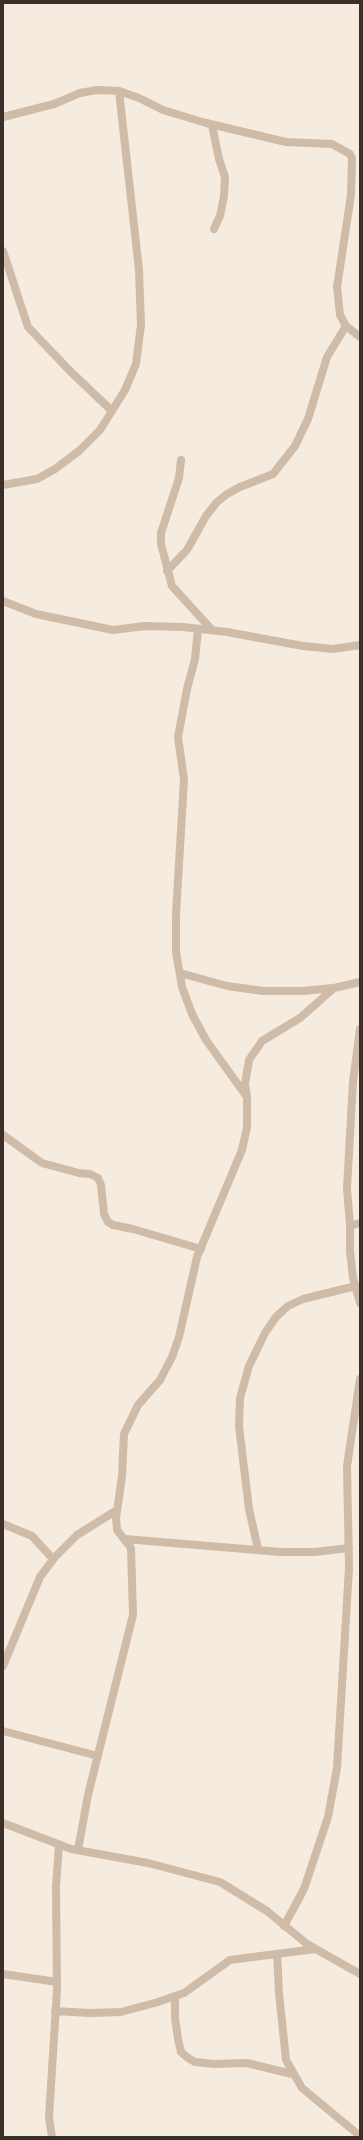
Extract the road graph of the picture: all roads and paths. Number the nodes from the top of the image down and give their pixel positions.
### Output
1 (119, 91) junction
2 (3, 117) edge
3 (212, 125) junction
4 (214, 229) dead end
5 (3, 251) edge
6 (346, 326) junction
7 (360, 337) edge
8 (112, 411) junction
9 (181, 460) dead end
10 (3, 486) edge
11 (168, 571) junction
12 (3, 601) edge
13 (198, 629) junction
14 (212, 630) junction
15 (360, 644) edge
16 (180, 973) junction
17 (360, 982) edge
18 (334, 988) junction
19 (360, 1029) edge
20 (248, 1097) junction
21 (3, 1135) edge
22 (360, 1223) edge
23 (350, 1226) junction
24 (201, 1249) junction
25 (356, 1286) junction
26 (360, 1302) edge
27 (360, 1379) edge
28 (117, 1510) junction
29 (3, 1524) edge
30 (125, 1539) junction
31 (349, 1548) junction
32 (258, 1549) junction
33 (53, 1559) junction
34 (3, 1666) edge
35 (3, 1731) edge
36 (98, 1756) junction
37 (3, 1823) edge
38 (59, 1845) junction
39 (78, 1850) junction
40 (284, 1926) junction
41 (315, 1949) junction
42 (277, 1954) junction
43 (3, 1974) edge
44 (360, 1974) edge
45 (57, 1982) junction
46 (175, 1996) junction
47 (55, 2011) junction
48 (292, 2074) junction
49 (360, 2136) edge
50 (52, 2137) edge

1 - 2 street
1 - 3 street
1 - 8 street
3 - 4 street
3 - 6 street
5 - 8 street
6 - 7 street
6 - 11 street
8 - 10 street
9 - 11 street
11 - 14 street
12 - 13 street
13 - 14 street
13 - 16 street
14 - 15 street
16 - 18 street
16 - 20 street
17 - 18 street
18 - 20 street
19 - 23 street
20 - 24 street
21 - 24 street
22 - 23 street
23 - 25 street
24 - 28 street
25 - 26 street
25 - 32 street
27 - 31 street
28 - 30 street
28 - 33 street
29 - 33 street
30 - 32 street
30 - 36 street
31 - 32 street
31 - 40 street
33 - 34 street
35 - 36 street
36 - 39 street
37 - 38 street
38 - 39 street
38 - 45 street
39 - 40 street
40 - 41 street
41 - 42 street
41 - 44 street
42 - 46 street
42 - 48 street
43 - 45 street
45 - 47 street
46 - 47 street
46 - 48 street
47 - 50 street
48 - 49 street

